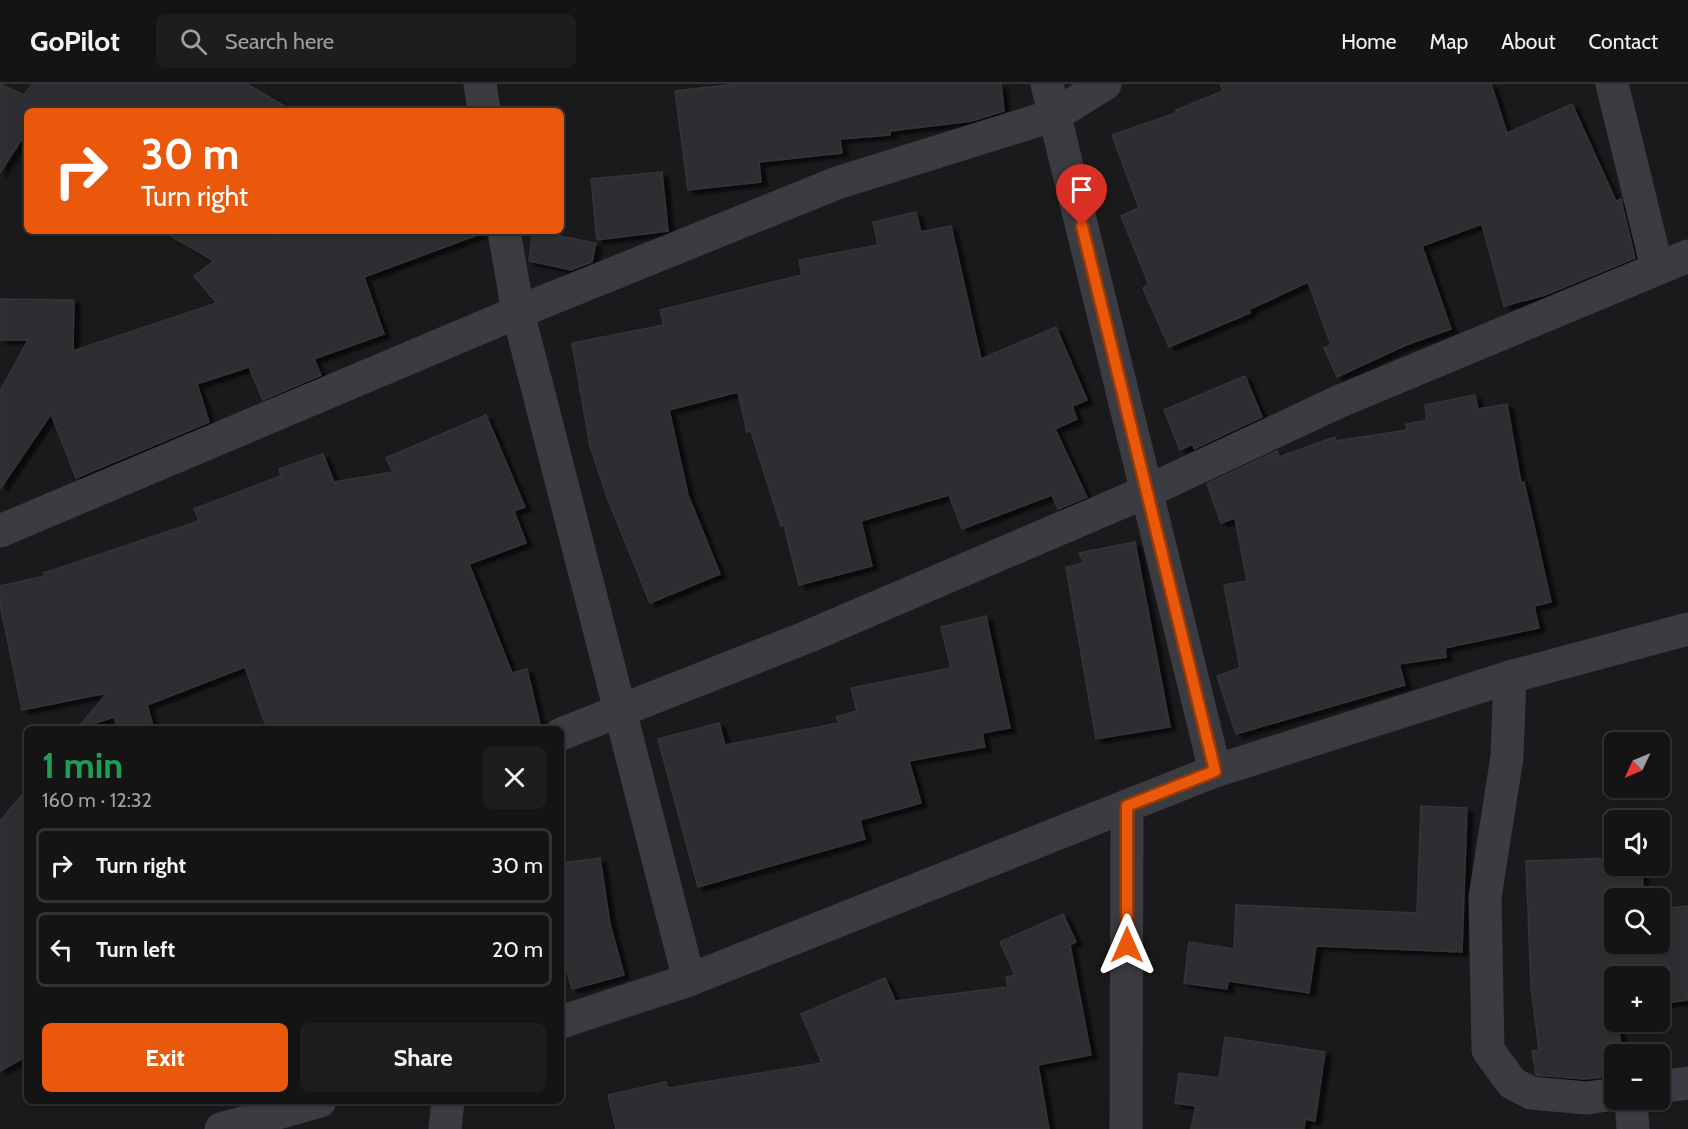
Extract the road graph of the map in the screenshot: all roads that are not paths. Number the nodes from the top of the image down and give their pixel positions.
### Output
1 (480, 84) edge
2 (1047, 84) edge
3 (1105, 84) edge
4 (1612, 84) edge
5 (484, 108) edge
6 (1055, 115) junction
7 (505, 234) edge
8 (1688, 256) edge
9 (1657, 268) junction
10 (518, 312) junction
11 (1148, 491) junction
12 (0, 531) edge
13 (1688, 629) edge
14 (1510, 677) junction
15 (619, 709) junction
16 (564, 733) edge
17 (1215, 771) junction
18 (1127, 806) junction
19 (689, 980) junction
20 (564, 1021) edge
21 (1688, 1083) edge
22 (1670, 1085) edge
23 (1604, 1095) edge
24 (307, 1104) edge
25 (447, 1104) edge
26 (1631, 1110) edge
27 (221, 1129) edge
28 (445, 1129) edge
29 (1126, 1129) edge
30 (1633, 1129) edge

1 - 5 street
2 - 6 street
3 - 6 street
4 - 9 street
6 - 10 street
6 - 11 street
7 - 10 street
8 - 9 street
9 - 11 street
10 - 12 street
10 - 15 street
11 - 15 street
11 - 17 street
13 - 14 street
14 - 17 street
14 - 23 street
15 - 16 street
15 - 19 street
17 - 18 street
18 - 19 street
18 - 29 street
19 - 20 street
21 - 22 street
24 - 27 street
25 - 28 street
26 - 30 street

